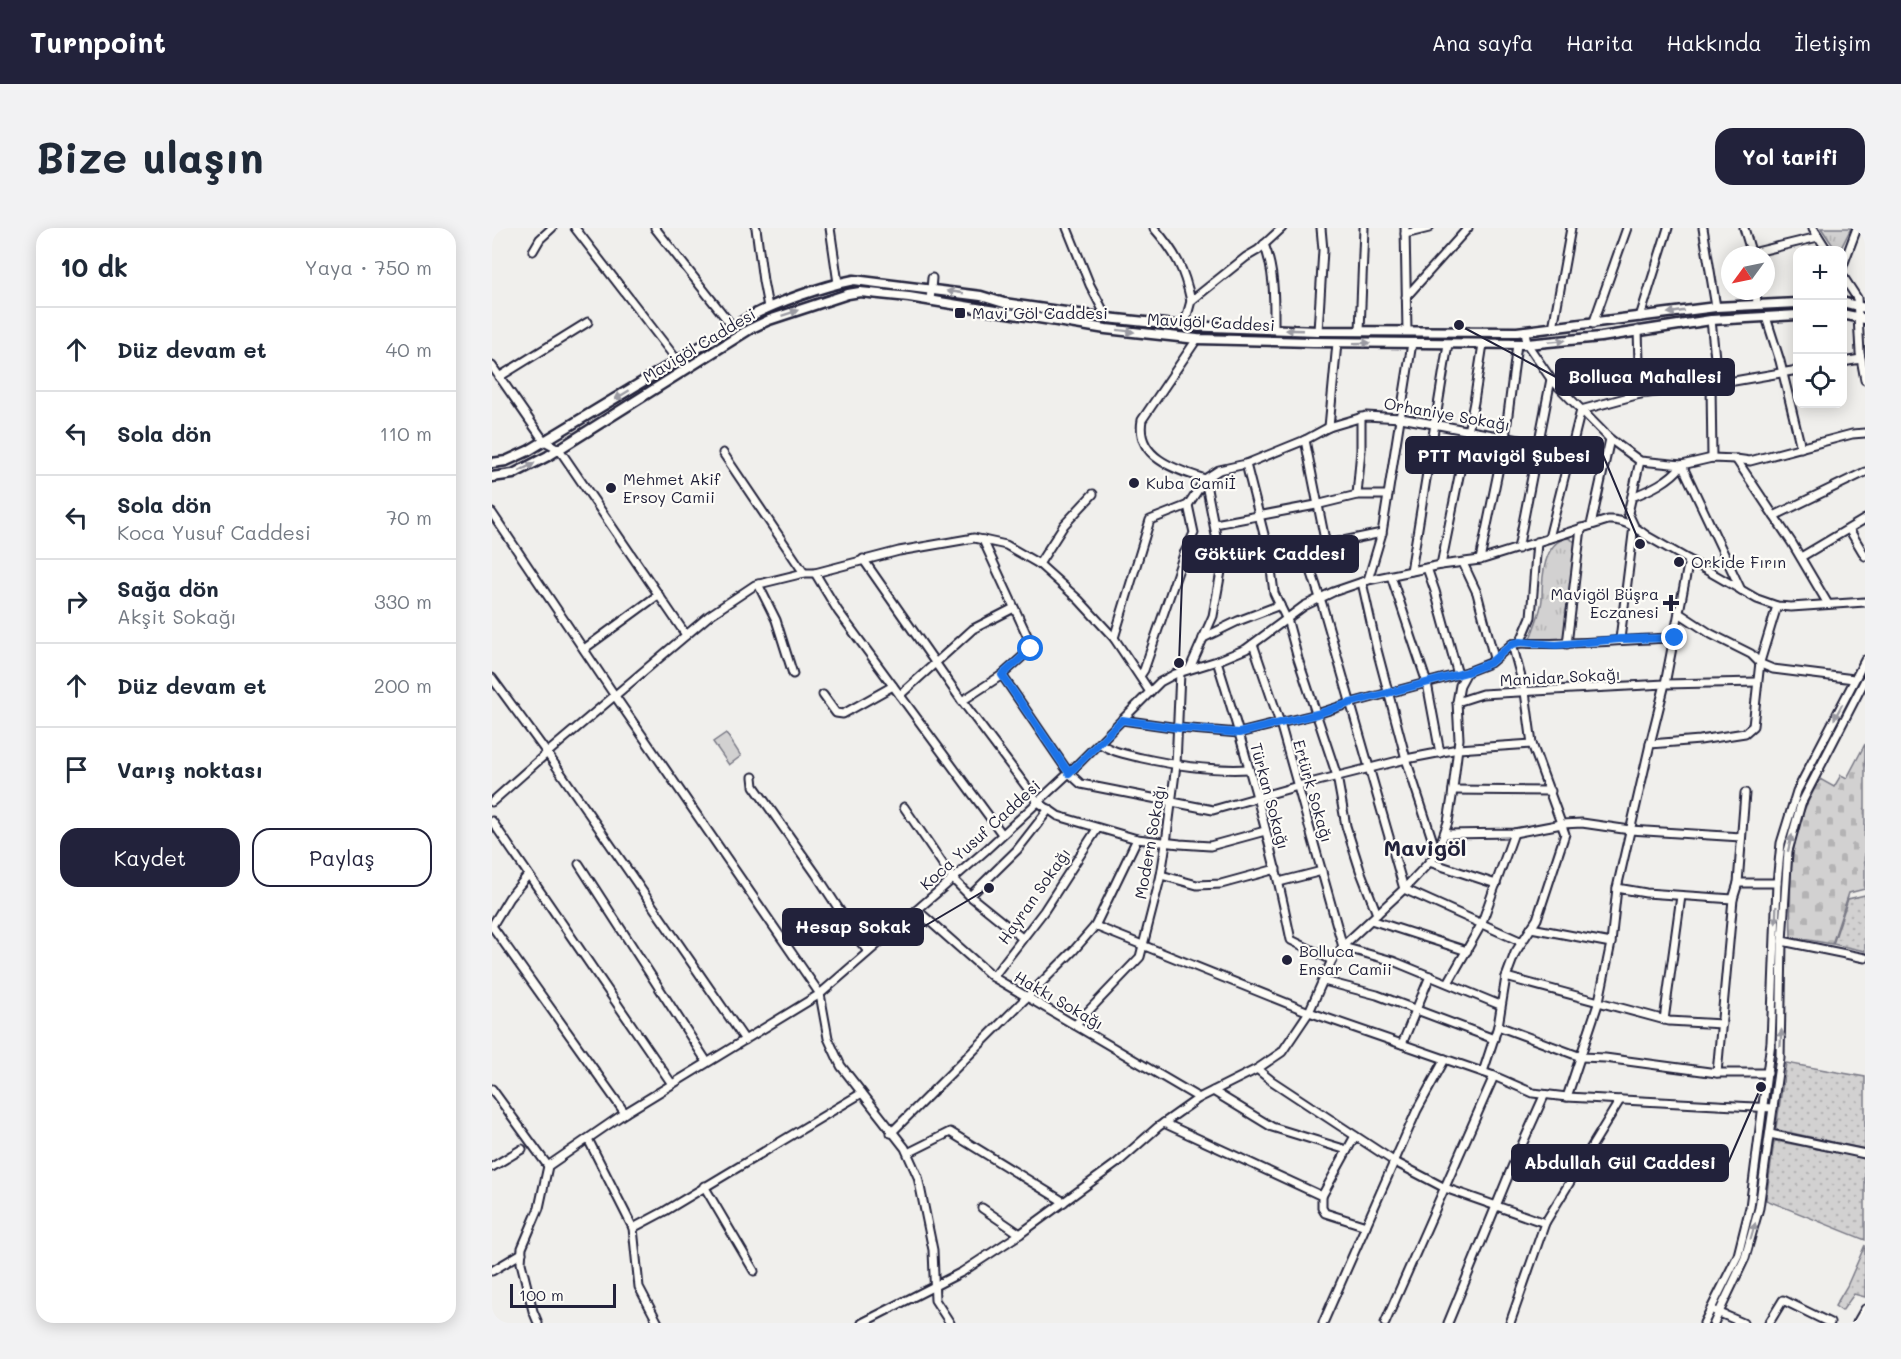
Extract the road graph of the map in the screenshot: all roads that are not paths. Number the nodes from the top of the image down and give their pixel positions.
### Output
1 (552, 228) edge
2 (575, 228) edge
3 (655, 228) edge
4 (756, 228) edge
5 (830, 228) edge
6 (1067, 228) edge
7 (1154, 228) edge
8 (1282, 228) edge
9 (1321, 228) edge
10 (1364, 228) edge
11 (1429, 228) edge
12 (1468, 228) edge
13 (1571, 228) edge
14 (1627, 228) edge
15 (1668, 228) edge
16 (1703, 228) edge
17 (1744, 228) edge
18 (1812, 228) edge
19 (1857, 228) edge
20 (1405, 231) edge
21 (1818, 237) junction
22 (1264, 244) junction
23 (1750, 246) edge
24 (1824, 246) edge
25 (1775, 248) edge
26 (533, 251) dead end
27 (1847, 255) edge
28 (932, 278) dead end
29 (838, 283) junction
30 (1847, 283) edge
31 (931, 289) junction
32 (1406, 297) junction
33 (930, 300) junction
34 (1757, 300) edge
35 (1191, 301) junction
36 (1793, 303) edge
37 (1757, 304) junction
38 (1847, 304) edge
39 (768, 307) junction
40 (1716, 307) junction
41 (1862, 307) edge
42 (1793, 315) edge
43 (1847, 315) edge
44 (1640, 317) junction
45 (1766, 317) junction
46 (1107, 318) junction
47 (1862, 318) edge
48 (1711, 321) junction
49 (588, 322) dead end
50 (1593, 324) junction
51 (732, 326) junction
52 (1184, 326) junction
53 (1553, 328) junction
54 (1274, 329) junction
55 (1638, 330) junction
56 (1318, 331) junction
57 (1360, 331) junction
58 (1407, 331) junction
59 (1525, 331) junction
60 (1197, 339) junction
61 (1337, 343) junction
62 (1412, 343) junction
63 (1448, 344) junction
64 (1483, 344) junction
65 (1522, 344) junction
66 (1861, 359) junction
67 (677, 360) junction
68 (1847, 361) edge
69 (492, 366) edge
70 (1793, 371) edge
71 (1783, 372) junction
72 (500, 377) junction
73 (1551, 379) junction
74 (1865, 380) edge
75 (1711, 385) junction
76 (1640, 394) junction
77 (1581, 410) junction
78 (1360, 417) junction
79 (1401, 418) junction
80 (1436, 425) junction
81 (1329, 428) junction
82 (1467, 432) junction
83 (1865, 433) edge
84 (1505, 438) junction
85 (1610, 439) junction
86 (1305, 440) junction
87 (544, 441) junction
88 (1538, 445) junction
89 (559, 448) junction
90 (1800, 448) junction
91 (723, 453) dead end
92 (1571, 454) junction
93 (1712, 458) junction
94 (1736, 459) junction
95 (1640, 461) junction
96 (492, 463) edge
97 (1246, 464) junction
98 (1682, 465) junction
99 (1865, 472) edge
100 (492, 477) edge
101 (1205, 479) junction
102 (1093, 494) dead end
103 (1357, 495) junction
104 (1388, 495) junction
105 (1632, 497) junction
106 (1316, 505) junction
107 (1188, 506) junction
108 (492, 513) edge
109 (1628, 513) junction
110 (1260, 516) junction
111 (1774, 516) junction
112 (1618, 519) junction
113 (1865, 519) edge
114 (1215, 524) junction
115 (1591, 525) junction
116 (1634, 526) junction
117 (1581, 528) junction
118 (1849, 529) junction
119 (1382, 533) junction
120 (1549, 538) junction
121 (983, 540) junction
122 (1538, 542) junction
123 (1326, 545) junction
124 (1304, 549) junction
125 (1518, 549) junction
126 (1184, 554) junction
127 (1269, 554) junction
128 (1865, 556) edge
129 (1801, 557) junction
130 (863, 559) junction
131 (1480, 560) junction
132 (1689, 560) junction
133 (1463, 563) junction
134 (1039, 564) junction
135 (1441, 565) junction
136 (1222, 566) junction
137 (1426, 568) junction
138 (1412, 571) junction
139 (804, 573) junction
140 (815, 573) junction
141 (1391, 576) junction
142 (1365, 581) junction
143 (758, 584) junction
144 (1741, 590) junction
145 (658, 595) junction
146 (1320, 598) junction
147 (1865, 602) edge
148 (1828, 604) junction
149 (1280, 605) junction
150 (1777, 606) junction
151 (1014, 608) junction
152 (1679, 613) junction
153 (1287, 619) junction
154 (686, 635) junction
155 (1114, 638) junction
156 (1203, 638) junction
157 (1675, 638) junction
158 (1620, 639) junction
159 (1520, 642) junction
160 (1253, 644) junction
161 (1512, 644) junction
162 (1567, 644) junction
163 (584, 649) junction
164 (1494, 658) junction
165 (1865, 660) edge
166 (935, 662) junction
167 (1217, 662) junction
168 (1760, 662) junction
169 (1190, 668) junction
170 (1180, 672) junction
171 (1467, 672) junction
172 (793, 674) dead end
173 (1002, 675) junction
174 (1458, 675) junction
175 (1140, 676) junction
176 (492, 678) edge
177 (1854, 680) junction
178 (1865, 680) edge
179 (1757, 682) junction
180 (1427, 683) junction
181 (1665, 684) junction
182 (893, 686) junction
183 (1150, 692) junction
184 (1525, 692) junction
185 (1389, 693) junction
186 (823, 695) dead end
187 (900, 695) junction
188 (615, 696) junction
189 (962, 701) junction
190 (1457, 702) junction
191 (1350, 703) junction
192 (1317, 714) junction
193 (1122, 720) junction
194 (1280, 723) junction
195 (1179, 728) junction
196 (1239, 733) junction
197 (1099, 743) junction
198 (1532, 744) junction
199 (1650, 744) junction
200 (1458, 749) junction
201 (547, 753) junction
202 (1440, 753) junction
203 (1406, 759) junction
204 (1176, 765) junction
205 (1369, 768) junction
206 (1249, 769) junction
207 (1069, 773) junction
208 (1337, 776) junction
209 (753, 777) dead end
210 (1298, 786) junction
211 (1453, 790) junction
212 (1551, 791) junction
213 (1745, 793) dead end
214 (1257, 797) junction
215 (492, 802) edge
216 (1038, 802) junction
217 (1171, 803) junction
218 (904, 807) dead end
219 (1049, 809) junction
220 (492, 821) edge
221 (1562, 824) junction
222 (1097, 829) junction
223 (1630, 830) junction
224 (1265, 831) junction
225 (1514, 833) junction
226 (1002, 834) junction
227 (1445, 834) junction
228 (1742, 837) junction
229 (1137, 839) junction
230 (1166, 843) junction
231 (1437, 854) junction
232 (1429, 862) junction
233 (579, 864) dead end
234 (1276, 869) junction
235 (1322, 871) junction
236 (528, 875) junction
237 (1161, 875) junction
238 (953, 879) junction
239 (1279, 882) junction
240 (1738, 883) junction
241 (1777, 883) junction
242 (1496, 884) junction
243 (1617, 888) junction
244 (1404, 889) junction
245 (970, 896) junction
246 (1681, 897) junction
247 (1733, 899) junction
248 (917, 910) junction
249 (1374, 917) junction
250 (1481, 925) junction
251 (492, 926) edge
252 (1095, 926) junction
253 (1531, 928) junction
254 (1022, 938) junction
255 (1782, 940) junction
256 (1522, 942) junction
257 (1611, 943) junction
258 (1142, 944) junction
259 (1343, 947) junction
260 (868, 951) junction
261 (1467, 951) junction
262 (1865, 958) edge
263 (1332, 960) junction
264 (1430, 976) junction
265 (993, 977) junction
266 (1506, 977) junction
267 (1324, 981) junction
268 (1449, 983) junction
269 (820, 994) junction
270 (1026, 998) junction
271 (1599, 1001) junction
272 (1500, 1005) junction
273 (1416, 1009) junction
274 (1309, 1012) junction
275 (1664, 1020) junction
276 (1722, 1024) junction
277 (1075, 1025) junction
278 (1498, 1026) junction
279 (1494, 1039) junction
280 (745, 1040) junction
281 (1402, 1044) junction
282 (1581, 1057) junction
283 (1445, 1059) junction
284 (707, 1062) junction
285 (1257, 1069) junction
286 (1483, 1072) junction
287 (1768, 1072) junction
288 (1717, 1073) junction
289 (1494, 1076) junction
290 (672, 1084) junction
291 (492, 1089) edge
292 (1213, 1090) junction
293 (862, 1093) junction
294 (1544, 1095) junction
295 (1199, 1098) junction
296 (1567, 1098) junction
297 (1620, 1100) junction
298 (1764, 1107) junction
299 (1773, 1108) junction
300 (625, 1113) junction
301 (1164, 1123) junction
302 (891, 1133) junction
303 (1770, 1134) junction
304 (1355, 1136) junction
305 (588, 1139) junction
306 (522, 1149) dead end
307 (1347, 1150) junction
308 (908, 1153) junction
309 (1865, 1154) edge
310 (1395, 1162) junction
311 (493, 1164) edge
312 (548, 1166) junction
313 (704, 1186) junction
314 (1445, 1188) junction
315 (1322, 1196) junction
316 (1064, 1202) junction
317 (1497, 1207) junction
318 (982, 1208) dead end
319 (1545, 1223) junction
320 (1366, 1226) junction
321 (633, 1228) junction
322 (1020, 1234) junction
323 (522, 1254) junction
324 (492, 1271) edge
325 (754, 1272) dead end
326 (935, 1287) junction
327 (1865, 1309) edge
328 (1712, 1310) junction
329 (1720, 1312) junction
330 (538, 1323) edge
331 (658, 1323) edge
332 (862, 1323) edge
333 (950, 1323) edge
334 (1323, 1323) edge
335 (1386, 1323) edge
336 (1448, 1323) edge
337 (1510, 1323) edge
338 (1704, 1323) edge
339 (1714, 1323) edge
340 (1743, 1323) edge
341 (1769, 1323) edge
342 (1830, 1323) edge
343 (1857, 1323) edge

1 - 26 street
2 - 67 street
3 - 51 street
4 - 39 street
5 - 29 street
6 - 46 street
7 - 35 street
8 - 22 street
9 - 56 street
10 - 57 street
11 - 20 street
12 - 32 street
13 - 53 street
14 - 50 street
15 - 44 street
16 - 40 street
17 - 23 street
18 - 21 street
19 - 27 street
20 - 32 street
21 - 24 street
21 - 25 street
22 - 35 street
22 - 54 street
28 - 31 street
29 - 31 main road, Mavigöl Caddesi
29 - 39 main road, Mavigöl Caddesi
30 - 41 street
31 - 33 street
46 -> 31 main road, Mavigöl Caddesi
32 - 58 street
33 -> 60 main road, Mavigöl Caddesi
89 -> 33 main road, Mavigöl Caddesi
34 - 37 street
35 - 52 street
36 - 37 main road, Mavigöl Caddesi
37 - 40 main road, Mavigöl Caddesi
38 - 41 main road
39 - 51 main road, Mavigöl Caddesi
40 -> 44 main road, Mavigöl Caddesi
41 - 47 street
42 - 45 main road, Mavigöl Caddesi
43 - 47 main road
44 - 50 main road, Mavigöl Caddesi
45 - 48 main road, Mavigöl Caddesi
45 - 71 street
46 - 52 main road, Mavigöl Caddesi
47 - 66 street
48 - 55 main road, Mavigöl Caddesi
48 - 75 street
49 - 72 street
50 - 53 main road, Mavigöl Caddesi
51 - 67 main road, Mavigöl Caddesi
52 - 54 main road, Mavigöl Caddesi
53 - 59 main road, Mavigöl Caddesi
56 -> 54 main road, Mavigöl Caddesi
65 -> 55 main road, Mavigöl Caddesi
55 - 76 street
56 - 57 main road, Mavigöl Caddesi
57 - 58 main road, Mavigöl Caddesi
58 - 59 main road, Mavigöl Caddesi
59 - 65 street
60 - 61 main road, Mavigöl Caddesi
60 - 101 street
61 -> 62 main road, Mavigöl Caddesi
61 - 81 street
62 - 63 main road, Mavigöl Caddesi
62 - 79 street
63 - 64 main road, Mavigöl Caddesi
63 - 80 street
64 - 65 main road, Mavigöl Caddesi
64 - 82 street
65 - 73 street
65 - 84 street
66 - 68 street
66 - 74 street
67 -> 87 main road, Mavigöl Caddesi
69 - 72 street
70 - 71 street
71 - 75 street
71 - 90 street
72 - 87 street
73 - 77 street
73 - 88 street
75 - 76 street
75 - 93 street
76 - 77 street
77 - 85 street
77 - 92 street
78 - 79 street, Orhaniye Sokağı
78 - 81 street, Orhaniye Sokağı
78 - 103 street
79 - 80 street, Orhaniye Sokağı
79 - 104 street
80 - 82 street, Orhaniye Sokağı
80 - 138 street
81 - 86 street, Orhaniye Sokağı
82 - 84 street, Orhaniye Sokağı
82 - 135 street
83 - 90 street
84 - 88 street, Orhaniye Sokağı
84 - 131 street
85 - 95 street
85 - 115 street
86 - 97 street, Orhaniye Sokağı
86 - 106 street
87 - 89 street
87 - 96 main road, Mavigöl Caddesi
88 - 92 street, Orhaniye Sokağı
88 - 125 street
100 -> 89 main road, Mavigöl Caddesi
89 - 145 street
90 - 94 street
91 - 139 street
92 - 120 street
93 - 94 street
93 - 98 street
94 - 111 street
95 - 98 street
95 - 105 street
97 - 101 street, Orhaniye Sokağı
97 - 110 street
98 - 105 street
98 - 144 street
99 - 111 street
101 - 107 street
101 - 114 street
102 - 134 street
103 - 104 street
103 - 106 street
104 - 119 street
105 - 109 street
106 - 110 street
106 - 123 street
107 - 126 street
107 - 155 street
108 - 163 street
109 - 112 street, Koca Yusuf Caddesi
109 - 116 street
110 - 114 street
110 - 127 street
111 - 129 street
112 - 115 street, Koca Yusuf Caddesi
112 - 116 street
113 - 118 street
114 - 136 street
115 - 117 street, Koca Yusuf Caddesi
116 - 132 street
116 - 158 street
117 - 120 street, Koca Yusuf Caddesi
117 - 162 street
118 - 128 street
118 - 129 street
119 - 123 street
119 - 142 street
120 - 122 street, Koca Yusuf Caddesi
121 - 130 street
121 - 134 street
121 - 151 street
122 - 125 street, Koca Yusuf Caddesi
122 - 159 street
123 - 124 street
124 - 127 street
124 - 146 street
125 - 131 street, Koca Yusuf Caddesi
126 - 136 street
126 - 175 street
127 - 136 street
127 - 149 street
129 - 148 street
130 - 140 street
130 - 166 street
131 - 133 street, Koca Yusuf Caddesi
132 - 144 street
132 - 152 street
133 - 135 street, Koca Yusuf Caddesi
133 - 164 street
134 - 155 street
135 - 137 street, Koca Yusuf Caddesi
136 - 156 street
137 - 138 street, Koca Yusuf Caddesi
137 - 174 street
138 - 141 street, Koca Yusuf Caddesi
139 - 140 street
139 - 143 street
140 - 182 street
141 - 142 street, Koca Yusuf Caddesi
141 - 180 street
142 - 146 street, Koca Yusuf Caddesi
142 - 185 street
143 - 154 street
143 - 172 street
144 - 150 street
145 - 154 street
145 - 163 street
146 - 153 street, Koca Yusuf Caddesi
146 - 191 street
147 - 148 street
148 - 150 street
149 - 153 street
149 - 156 street
150 - 168 street
151 - 166 street
151 - 173 street
152 - 157 street
152 - 168 street
153 - 160 street, Koca Yusuf Caddesi
153 - 192 street
154 - 188 street
155 - 175 street
156 - 169 street
157 - 158 street
157 - 181 street
158 - 162 street
159 - 161 street
159 - 162 street
160 - 167 street, Koca Yusuf Caddesi
160 - 194 street, Ertürk Sokağı
161 - 164 street
161 - 184 street
163 - 188 street
164 - 171 street
165 - 177 street
166 - 187 street
166 - 189 street
167 - 169 street, Koca Yusuf Caddesi
167 - 196 street, Türkan Sokağı
168 - 177 street
168 - 179 street
169 - 170 street, Koca Yusuf Caddesi
170 - 183 street, Koca Yusuf Caddesi
170 - 195 street, Modern Sokağı
171 - 174 street
171 - 190 street
173 - 189 street
173 - 207 street
174 - 180 street
175 - 183 street
176 - 201 street
177 -> 241 street
255 -> 178 street
179 - 181 street, Manidar Sokağı
179 - 199 street
180 - 185 street
180 - 202 street
181 - 184 street, Manidar Sokağı
181 - 199 street
182 - 186 street
182 - 187 street
183 - 193 street, Koca Yusuf Caddesi
184 - 190 street, Manidar Sokağı
184 - 198 street
185 - 191 street
185 - 203 street
187 - 226 street
188 - 201 street
188 - 269 street
189 - 216 street
190 - 200 street
191 - 192 street
191 - 205 street
192 - 194 street
192 - 208 street
193 - 195 street
193 - 197 street, Koca Yusuf Caddesi
194 - 196 street
194 - 210 street, Ertürk Sokağı
195 - 196 street
195 - 204 street, Modern Sokağı
196 - 206 street, Türkan Sokağı
197 - 204 street
197 - 207 street, Koca Yusuf Caddesi
198 - 200 street
198 - 212 street
199 - 223 street
200 - 202 street
200 - 211 street
201 - 215 street
201 - 280 street
202 - 203 street
203 - 205 street
203 - 231 street
204 - 206 street
204 - 217 street, Modern Sokağı
205 - 208 street
205 - 244 street
206 - 214 street, Türkan Sokağı
207 - 216 street, Koca Yusuf Caddesi
207 - 217 street
208 - 210 street
208 - 249 street
209 - 260 street
210 - 214 street
210 - 235 street, Ertürk Sokağı
211 - 212 street
211 - 227 street
212 - 221 street
213 - 228 street
214 - 217 street
214 - 224 street, Türkan Sokağı
216 - 219 street
216 - 226 street, Koca Yusuf Caddesi
217 - 230 street, Modern Sokağı
218 - 238 street
219 - 222 street
219 - 245 street
220 - 236 street
221 - 223 street
221 - 225 street
221 - 253 street
222 - 229 street
222 - 254 street, Hayran Sokağı
223 - 228 street
223 - 243 street
224 - 230 street
224 - 234 street, Türkan Sokağı
225 - 227 street
225 - 242 street
226 - 238 street, Koca Yusuf Caddesi
227 - 231 street
228 - 240 street
229 - 230 street
229 - 252 street
230 - 237 street, Modern Sokağı
231 - 232 street
232 - 242 street
232 - 244 street
233 - 284 street
234 - 237 street
234 - 239 street, Türkan Sokağı
235 - 239 street
235 - 259 street, Ertürk Sokağı
236 - 251 street
236 - 290 street
237 - 258 street, Modern Sokağı
238 - 245 street
238 - 248 street, Koca Yusuf Caddesi
239 - 263 street, Türkan Sokağı
240 - 241 street
240 - 247 street
241 -> 287 street
242 - 250 street
243 - 246 street
243 - 257 street
244 - 249 street
244 - 250 street
245 - 254 street
246 - 247 street
246 - 275 street
247 - 276 street
248 - 260 street, Koca Yusuf Caddesi
248 - 265 street, Hakkı Sokağı
249 - 259 street
249 - 261 street
250 - 256 street
250 - 261 street
251 - 300 street
252 - 258 street
252 - 270 street
253 - 256 street
253 - 257 street
254 - 265 street, Hayran Sokağı
255 - 262 street
299 -> 255 street
256 - 266 street
257 - 271 street
258 - 274 street
258 - 277 street, Modern Sokağı
259 - 263 street
259 - 264 street
260 - 269 street, Koca Yusuf Caddesi
261 - 268 street
263 - 267 street
264 - 268 street
264 - 273 street
265 - 270 street, Hakkı Sokağı
266 - 271 street
266 - 272 street
267 - 273 street
267 - 274 street
268 - 272 street
269 - 280 street, Koca Yusuf Caddesi
269 - 293 street
270 - 277 street, Hakkı Sokağı
270 - 302 street
271 - 275 street
271 - 282 street
272 - 278 street
273 - 279 street
273 - 281 street
274 - 281 street
274 - 285 street
275 - 276 street
276 - 288 street
277 - 295 street, Hakkı Sokağı
278 - 279 street
278 - 282 street
279 - 286 street
280 - 284 street, Koca Yusuf Caddesi
281 - 283 street
282 - 288 street
282 - 296 street
283 - 286 street
283 - 310 street
284 - 290 street, Koca Yusuf Caddesi
285 - 292 street
285 - 304 street
286 - 289 street
287 - 288 street
287 - 298 street
289 - 294 street
289 - 314 street
290 - 300 street, Koca Yusuf Caddesi
291 - 312 street
292 - 295 street
292 - 307 street
293 - 302 street
293 - 313 street
294 - 296 street
294 - 317 street
295 - 301 street
296 - 297 street
297 - 298 street
297 - 319 street
298 - 299 street
298 - 328 street
299 - 303 street
300 - 305 street, Koca Yusuf Caddesi
301 - 315 street
301 - 316 street
302 - 308 street
303 - 309 street
329 -> 303 street
304 - 307 street
304 - 310 street
305 - 312 street, Koca Yusuf Caddesi
305 - 321 street
306 - 311 street
307 - 315 street
308 - 316 street
308 - 326 street
310 - 314 street
310 - 320 street
312 - 323 street
313 - 321 street
313 - 325 street
314 - 317 street
314 - 335 street
315 - 320 street
316 - 322 street
317 - 319 street
317 - 336 street
318 - 322 street
319 - 337 street
320 - 334 street
321 - 331 street
322 - 326 street
323 - 324 street
323 - 330 street
326 - 332 street
326 - 333 street
327 - 343 street
328 - 329 street
328 - 338 street
329 - 339 street
329 - 340 street
341 - 342 street

